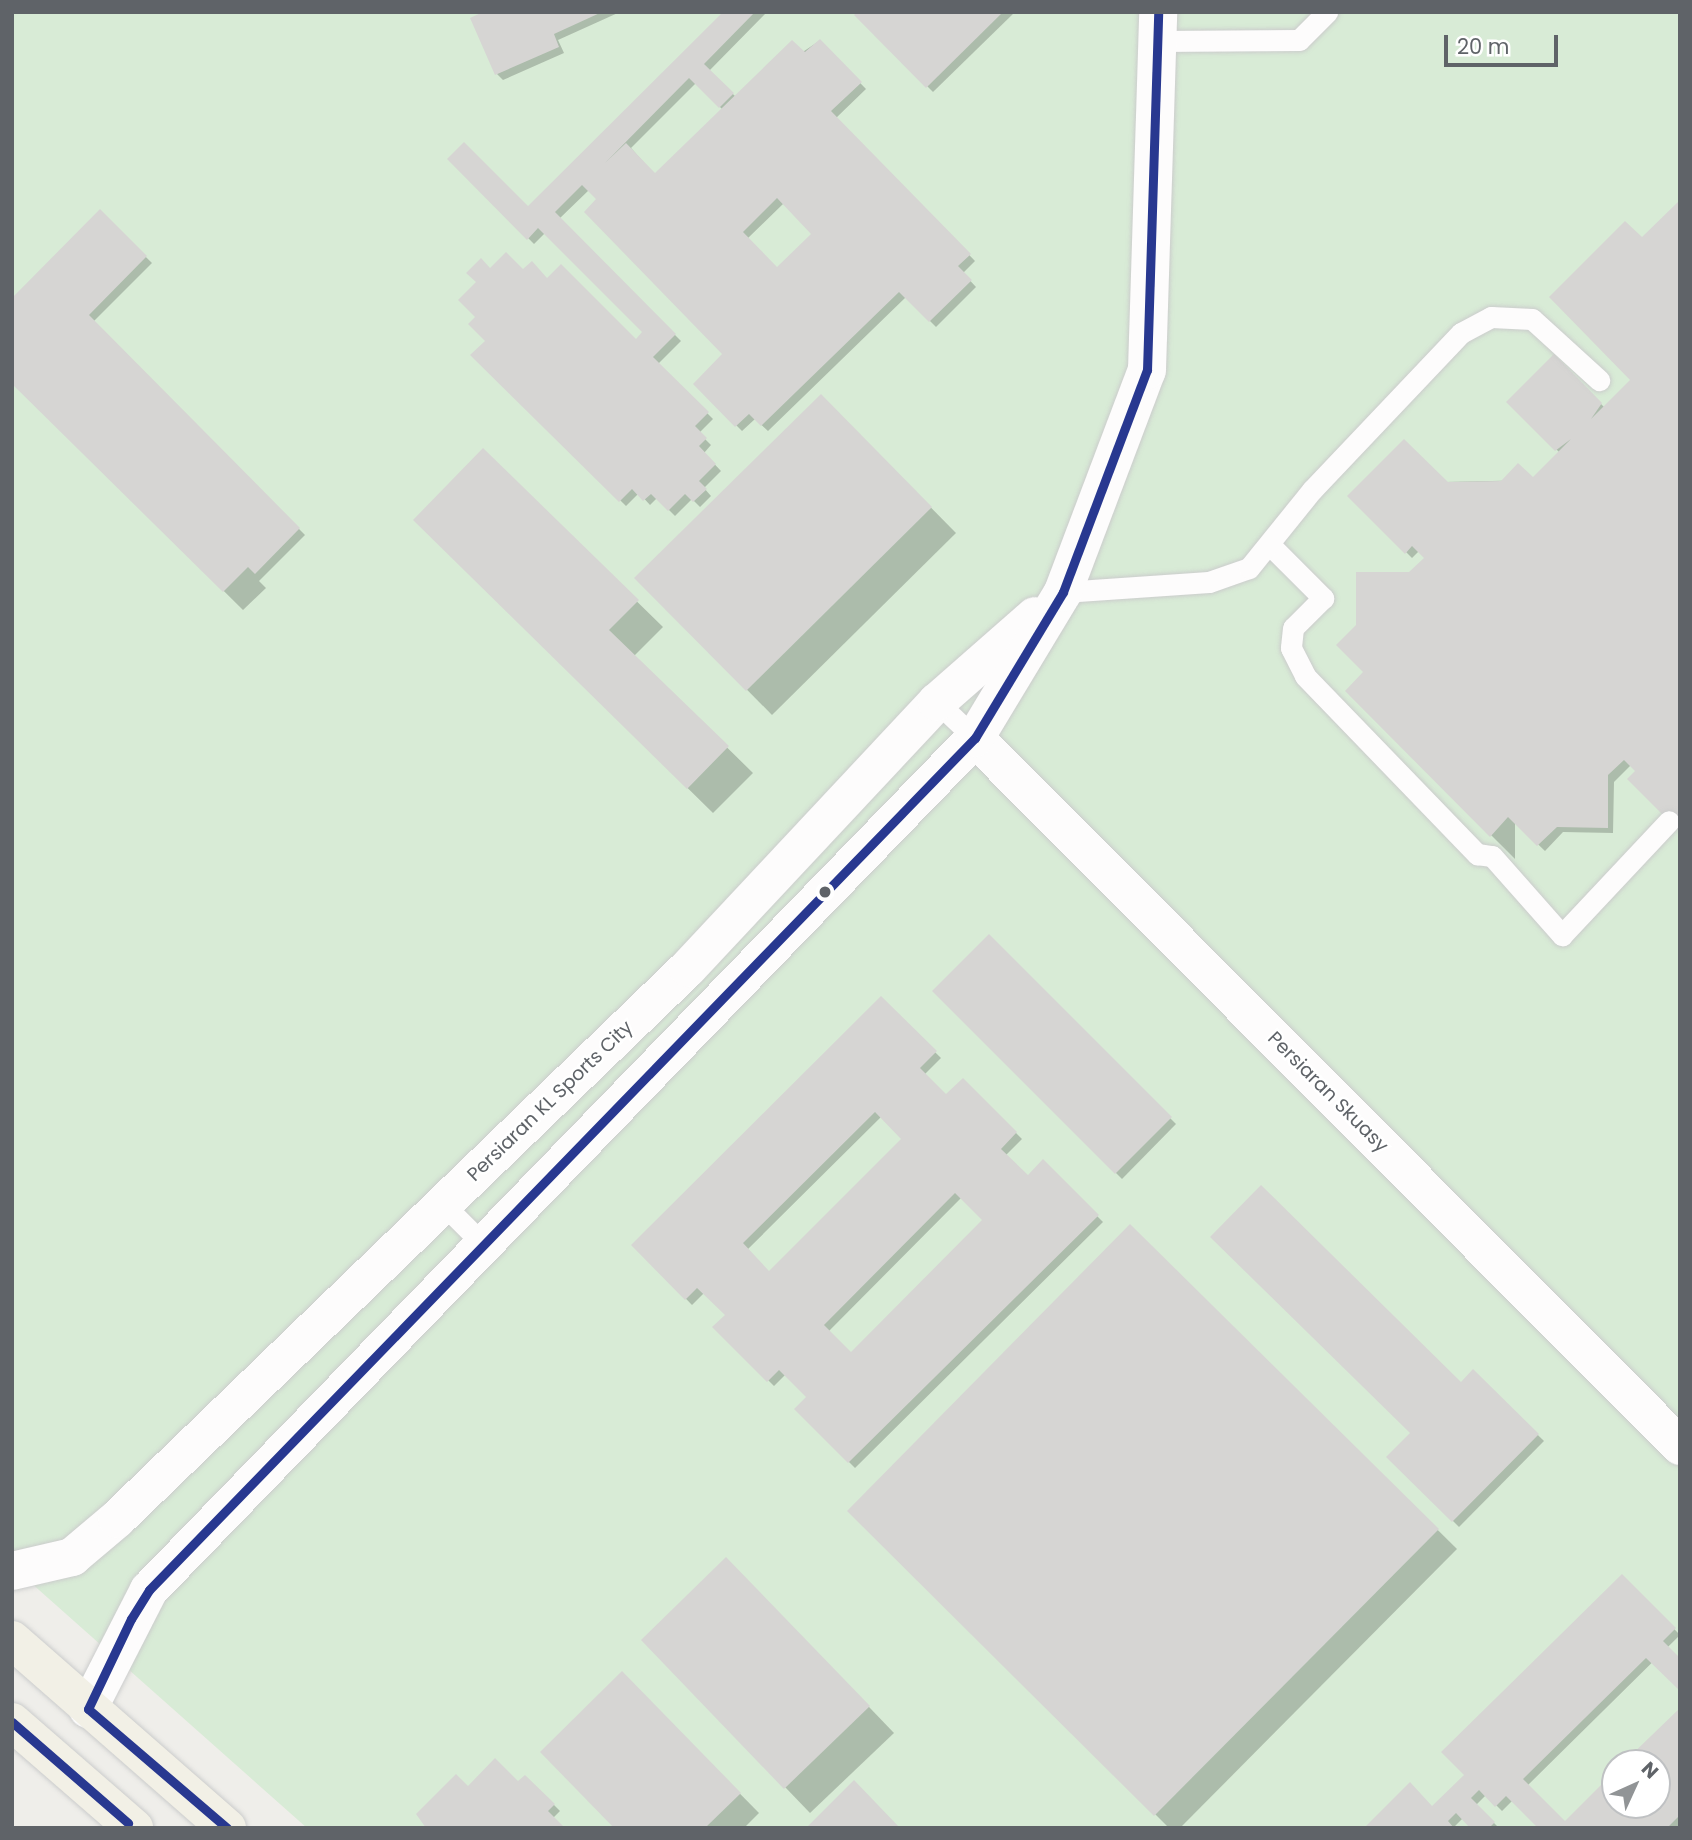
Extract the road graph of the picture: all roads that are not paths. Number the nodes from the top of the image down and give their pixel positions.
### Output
1 (1327, 12) edge
2 (1158, 26) edge
3 (1599, 380) dead end
4 (1271, 546) junction
5 (1063, 592) junction
6 (937, 702) junction
7 (975, 738) junction
8 (1670, 821) dead end
9 (443, 1204) junction
10 (484, 1245) junction
11 (1680, 1446) edge
12 (12, 1571) edge
13 (12, 1640) edge
14 (88, 1709) junction
15 (12, 1723) edge
16 (134, 1828) edge
17 (227, 1828) edge

1 - 2 lane
2 - 5 street, Persiaran KL Sports City
3 - 4 lane
4 - 5 lane
4 - 8 lane
5 - 6 street, Persiaran KL Sports City
5 - 7 street, Persiaran KL Sports City
6 - 7 lane
6 - 9 street, Persiaran KL Sports City
7 - 10 street, Persiaran KL Sports City
7 - 11 street, Persiaran Skuasy
9 - 10 lane
9 - 12 street, Persiaran KL Sports City
10 - 14 street, Persiaran KL Sports City
13 - 14 highway
14 - 17 highway
15 - 16 highway

